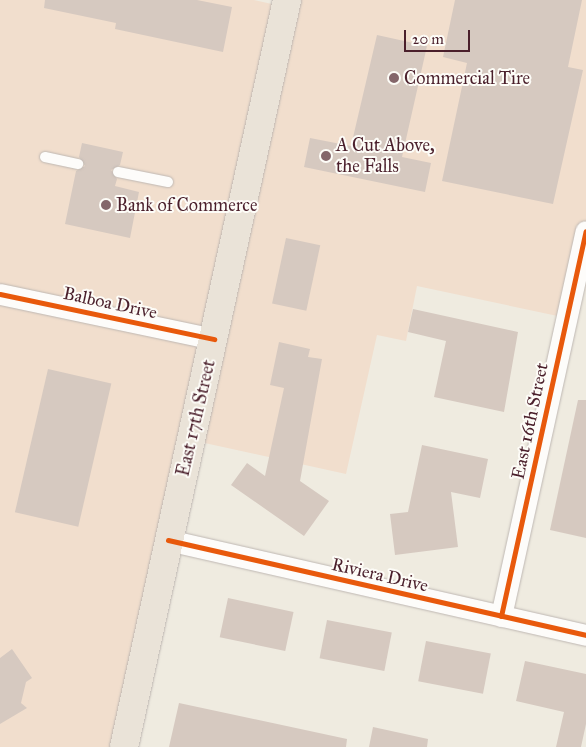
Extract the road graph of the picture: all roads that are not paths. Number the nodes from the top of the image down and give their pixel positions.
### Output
1 (287, 0) edge
2 (45, 157) dead end
3 (78, 164) dead end
4 (118, 172) dead end
5 (168, 182) dead end
6 (586, 231) edge
7 (0, 294) edge
8 (214, 339) junction
9 (168, 540) junction
10 (501, 616) junction
11 (586, 635) edge
12 (124, 747) edge

1 - 8 main road, East 17th Street
2 - 3 lane
4 - 5 lane
6 - 10 street, East 16th Street
7 - 8 street, Balboa Drive
8 - 9 main road, East 17th Street
9 - 10 street, Riviera Drive
9 - 12 main road, East 17th Street
10 - 11 street, Riviera Drive

